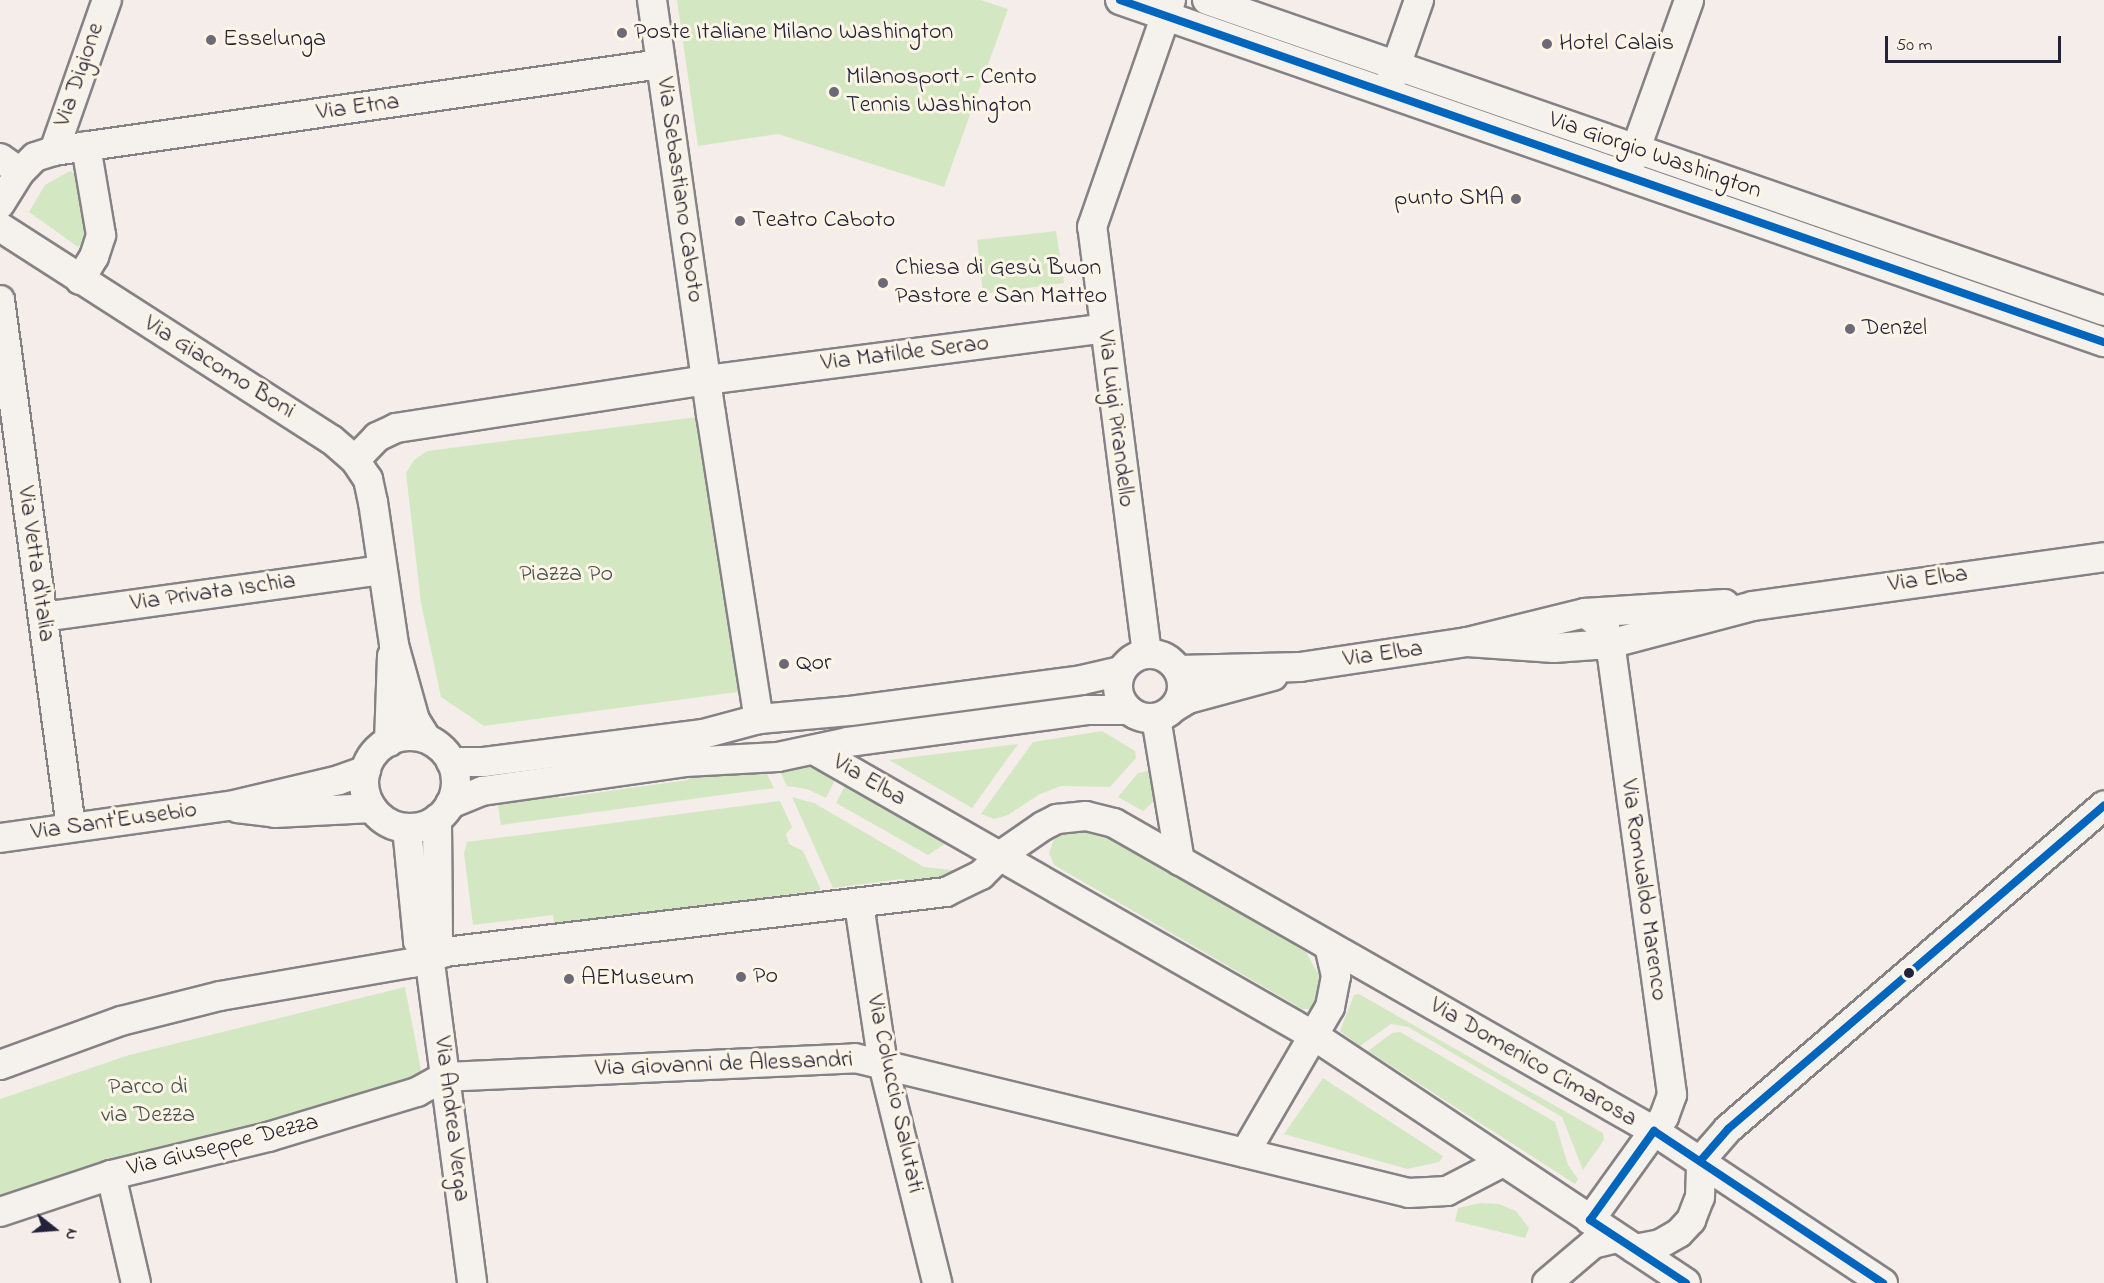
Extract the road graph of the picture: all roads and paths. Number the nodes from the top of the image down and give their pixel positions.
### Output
1 (107, 0) edge
2 (652, 0) edge
3 (1120, 0) edge
4 (1207, 0) edge
5 (1419, 0) edge
6 (1689, 0) edge
7 (1168, 8) edge
8 (661, 64) junction
9 (1396, 64) junction
10 (1387, 93) junction
11 (86, 146) junction
12 (54, 151) junction
13 (1631, 163) junction
14 (10, 165) edge
15 (0, 204) edge
16 (0, 227) edge
17 (80, 280) junction
18 (0, 300) edge
19 (2104, 311) edge
20 (1104, 328) junction
21 (2104, 342) edge
22 (706, 380) junction
23 (355, 460) junction
24 (2104, 557) edge
25 (382, 570) junction
26 (1753, 606) junction
27 (1585, 613) junction
28 (43, 616) junction
29 (1467, 642) junction
30 (1610, 644) junction
31 (394, 645) junction
32 (1147, 654) junction
33 (1300, 667) junction
34 (1178, 670) junction
35 (1121, 671) junction
36 (1128, 710) junction
37 (1165, 712) junction
38 (759, 719) junction
39 (427, 740) junction
40 (389, 742) junction
41 (814, 750) junction
42 (451, 762) junction
43 (366, 770) junction
44 (229, 806) junction
45 (372, 808) junction
46 (444, 812) junction
47 (2102, 812) edge
48 (71, 827) junction
49 (407, 828) junction
50 (0, 838) edge
51 (1001, 855) junction
52 (1180, 861) junction
53 (859, 904) junction
54 (1329, 946) junction
55 (429, 955) junction
56 (1316, 1037) junction
57 (883, 1064) junction
58 (0, 1065) edge
59 (444, 1077) junction
60 (1654, 1131) junction
61 (1245, 1153) junction
62 (1701, 1160) junction
63 (1503, 1162) junction
64 (111, 1175) junction
65 (0, 1212) edge
66 (1590, 1220) junction
67 (1626, 1244) junction
68 (136, 1283) edge
69 (472, 1283) edge
70 (936, 1283) edge
71 (1547, 1283) edge
72 (1686, 1283) edge
73 (1883, 1283) edge

1 - 12 street, Via Digione
2 - 8 street, Via Sebastiano Caboto
3 - 7 street, Via Giorgio Washington
4 - 9 street, Via Giorgio Washington
5 - 9 street
6 - 13 street
7 - 10 street, Via Giorgio Washington
7 - 20 street, Via Luigi Pirandello
8 - 11 street, Via Etna
8 - 22 street, Via Sebastiano Caboto
9 - 10 street
9 - 13 street, Via Giorgio Washington
10 - 13 street, Via Giorgio Washington
11 - 12 street, Via Etna
11 - 17 street
12 - 14 street, Via Etna
13 - 19 street, Via Giorgio Washington
13 - 21 street, Via Giorgio Washington
14 - 15 street
16 - 17 street, Via Giacomo Boni
17 - 23 street, Via Giacomo Boni
18 - 28 street, Via Vetta d'Italia
20 - 22 street, Via Matilde Serao
20 - 32 street, Via Luigi Pirandello
22 - 23 street
22 - 38 street
23 - 25 street
24 - 26 street, Via Elba
25 - 28 street, Via Privata Ischia
25 - 31 street
26 - 27 street, Via Elba
26 - 30 street, Via Elba
27 - 29 street, Via Elba
27 - 30 street
28 - 48 street, Via Vetta d'Italia
29 - 30 street, Via Elba
29 - 33 street, Via Elba
30 - 60 street, Via Romualdo Marenco
31 - 39 street
31 - 40 street
32 - 34 street
32 - 35 street
33 - 34 street, Via Elba
33 - 37 street, Via Elba
34 - 37 street
35 - 36 street
35 - 38 street
36 - 37 street
36 - 41 street, Via Elba
37 - 52 street
38 - 42 street
39 - 40 street
39 - 42 street
40 - 43 street
41 - 46 street
41 - 51 street, Via Elba
42 - 46 street
43 - 44 street, Via Sant'Eusebio
43 - 45 street
44 - 45 street, Via Sant'Eusebio
44 - 48 street, Via Sant'Eusebio
45 - 49 street
46 - 49 street
46 - 55 street
47 - 62 street
48 - 50 street, Via Sant'Eusebio
49 - 55 street
51 - 52 street, Via Domenico Cimarosa
51 - 53 street
51 - 56 street
52 - 54 street, Via Domenico Cimarosa
53 - 55 street
53 - 57 street, Via Coluccio Salutati
54 - 56 street
54 - 60 street, Via Domenico Cimarosa
55 - 58 street
55 - 59 street, Via Andrea Verga
56 - 61 street
56 - 63 street
57 - 59 street, Via Giovanni de Alessandri
57 - 61 street, Via Giovanni de Alessandri
57 - 70 street, Via Coluccio Salutati
59 - 64 street, Via Giuseppe Dezza
59 - 69 street, Via Andrea Verga
60 - 62 street, Via Domenico Cimarosa
60 - 66 street, Via Romualdo Marenco
61 - 63 street
62 - 67 street
62 - 73 street, Via Domenico Cimarosa
63 - 66 street
64 - 65 street, Via Giuseppe Dezza
64 - 68 street
66 - 67 street
67 - 71 street
67 - 72 street

